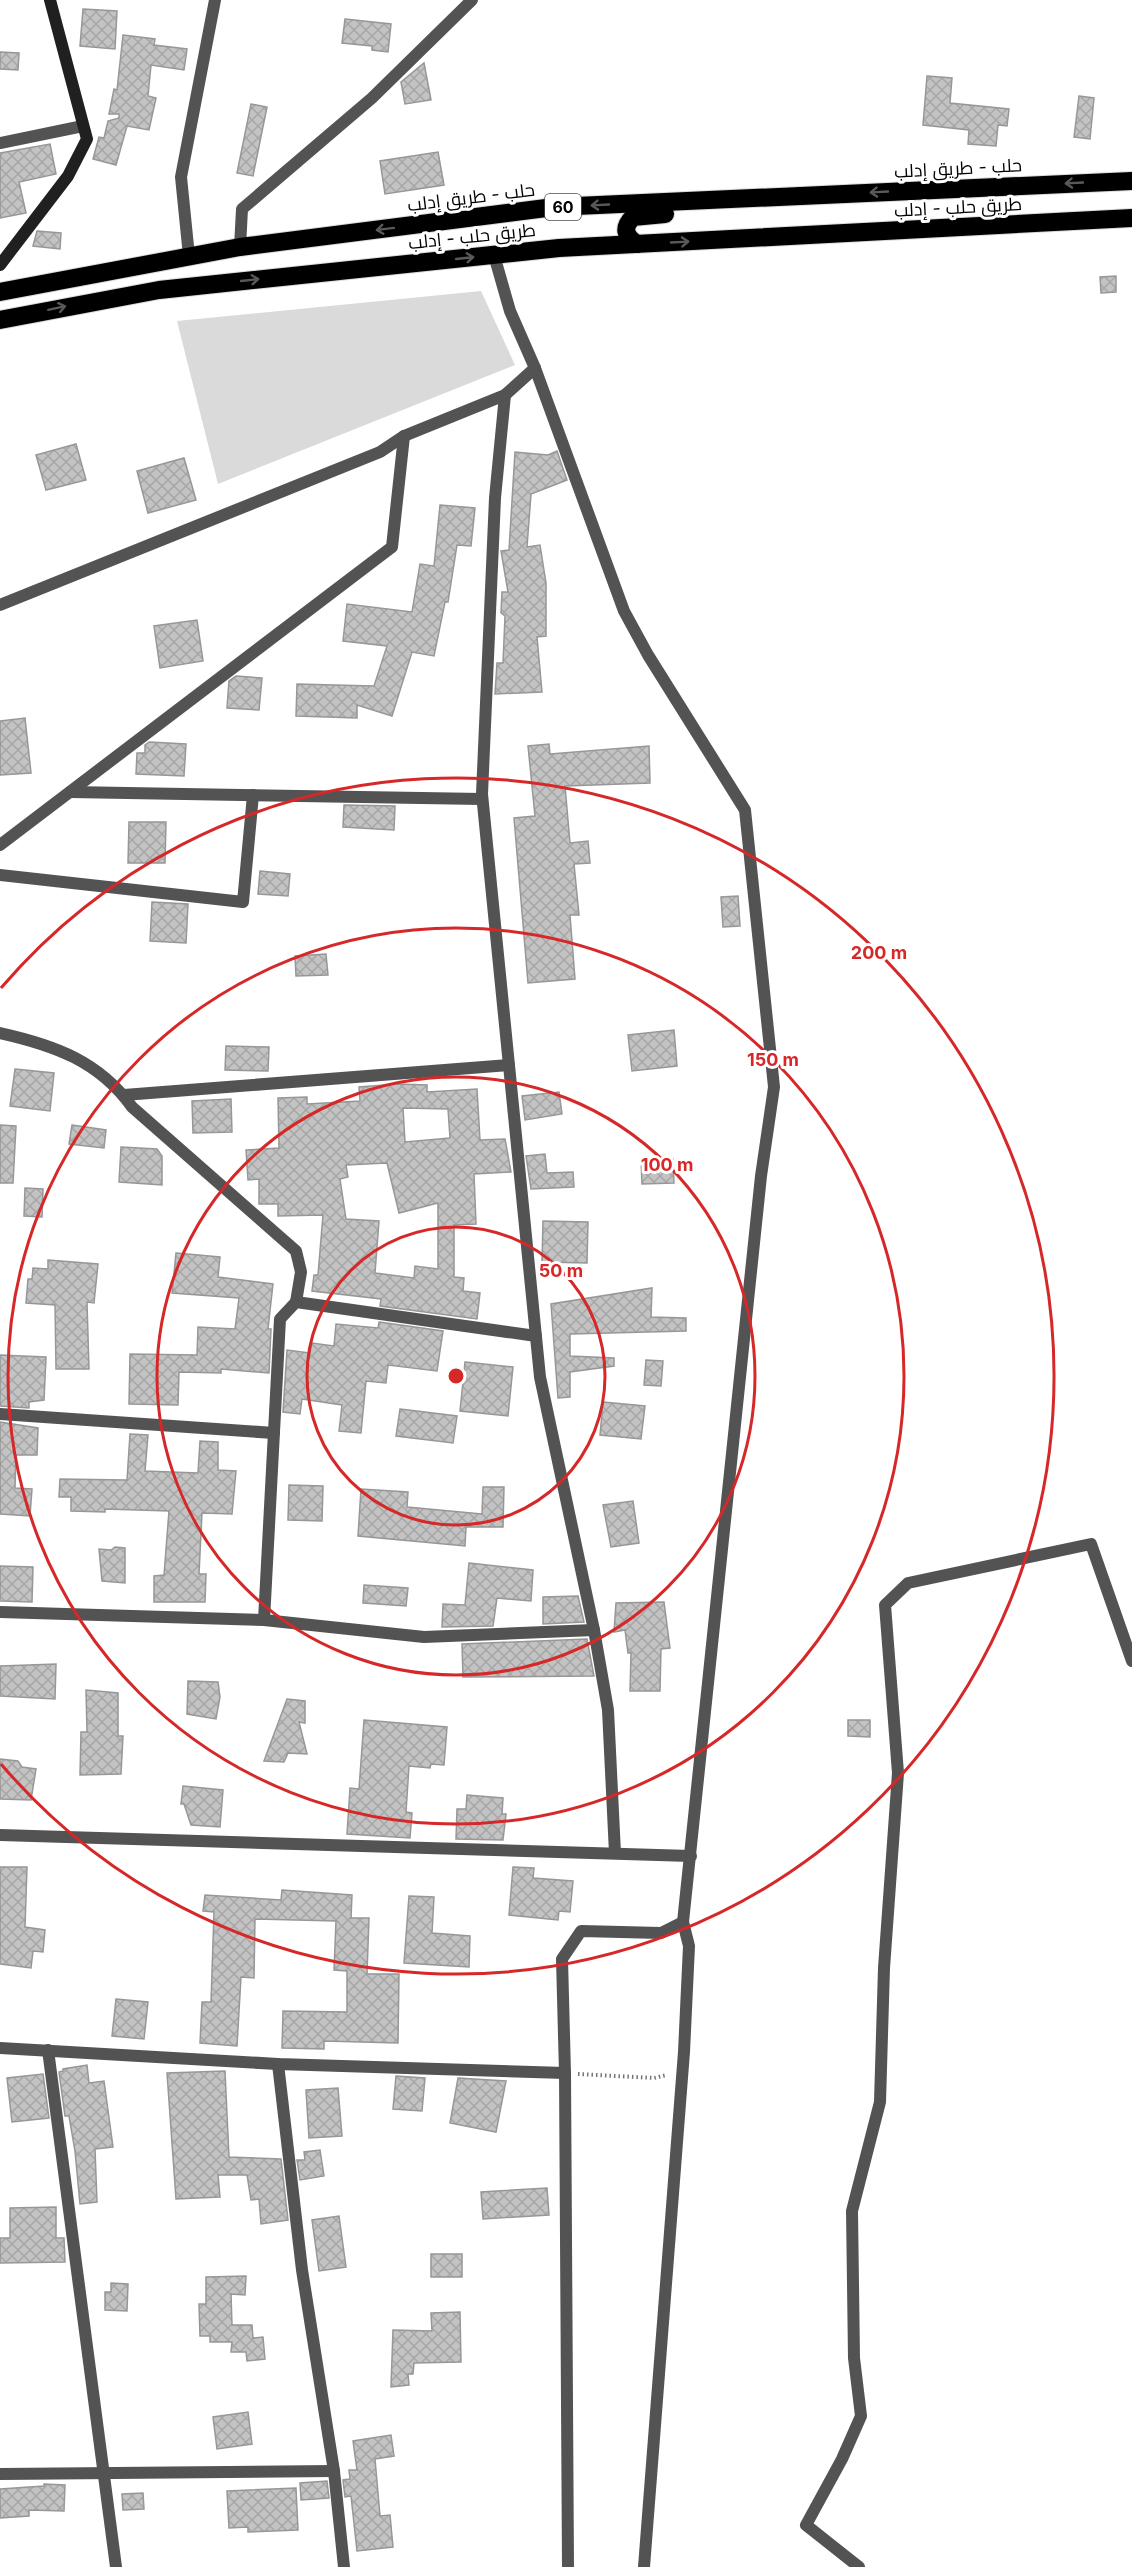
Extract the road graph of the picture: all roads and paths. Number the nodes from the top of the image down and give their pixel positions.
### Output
1 (50, 0) edge
2 (215, 0) edge
3 (472, 0) edge
4 (83, 126) junction
5 (0, 142) edge
6 (1132, 181) edge
7 (837, 194) junction
8 (1132, 218) edge
9 (637, 244) junction
10 (240, 248) junction
11 (494, 255) junction
12 (189, 256) junction
13 (0, 265) edge
14 (0, 292) edge
15 (0, 320) edge
16 (535, 368) junction
17 (505, 395) junction
18 (404, 436) junction
19 (0, 605) edge
20 (70, 792) junction
21 (253, 795) junction
22 (482, 799) junction
23 (0, 845) edge
24 (0, 875) edge
25 (0, 1033) edge
26 (509, 1065) junction
27 (124, 1095) junction
28 (296, 1302) junction
29 (536, 1336) junction
30 (0, 1414) edge
31 (274, 1433) junction
32 (0, 1612) edge
33 (264, 1620) junction
34 (594, 1630) junction
35 (1132, 1661) edge
36 (0, 1834) edge
37 (615, 1852) junction
38 (691, 1856) junction
39 (683, 1922) junction
40 (0, 2048) edge
41 (48, 2050) junction
42 (278, 2064) junction
43 (682, 2072) junction
44 (565, 2073) junction
45 (334, 2470) junction
46 (0, 2474) edge
47 (102, 2474) junction
48 (116, 2567) edge
49 (344, 2567) edge
50 (568, 2567) edge
51 (644, 2567) edge
52 (859, 2567) edge

1 - 4 street
2 - 12 street
3 - 10 street
4 - 5 street
4 - 13 street
6 -> 7 highway, حلب - طريق إدلب / 60
7 - 9 highway
7 -> 10 highway, حلب - طريق إدلب / 60
9 -> 8 highway, طريق حلب - إدلب
9 - 11 highway, طريق حلب - إدلب
10 - 12 highway, حلب - طريق إدلب / 60
15 -> 11 highway, طريق حلب - إدلب
11 - 16 street
12 - 14 highway, حلب - طريق إدلب / 60
16 - 17 street
16 - 38 street
17 - 18 street
17 - 22 street
18 - 19 street
18 - 20 street
20 - 21 street
20 - 23 street
21 - 22 street
21 - 24 street
22 - 26 street
25 - 27 street
26 - 27 street
26 - 29 street
27 - 28 street
28 - 29 street
28 - 31 street
29 - 34 street
30 - 31 street
31 - 33 street
32 - 33 street
33 - 34 street
34 - 37 street
35 - 52 street
36 - 37 street
37 - 38 street
38 - 39 street
39 - 43 street
39 - 44 street
40 - 41 street
41 - 42 street
41 - 47 street
42 - 44 street
42 - 45 street
43 - 44 path
43 - 51 street
44 - 50 street
45 - 47 street
45 - 49 street
46 - 47 street
47 - 48 street

